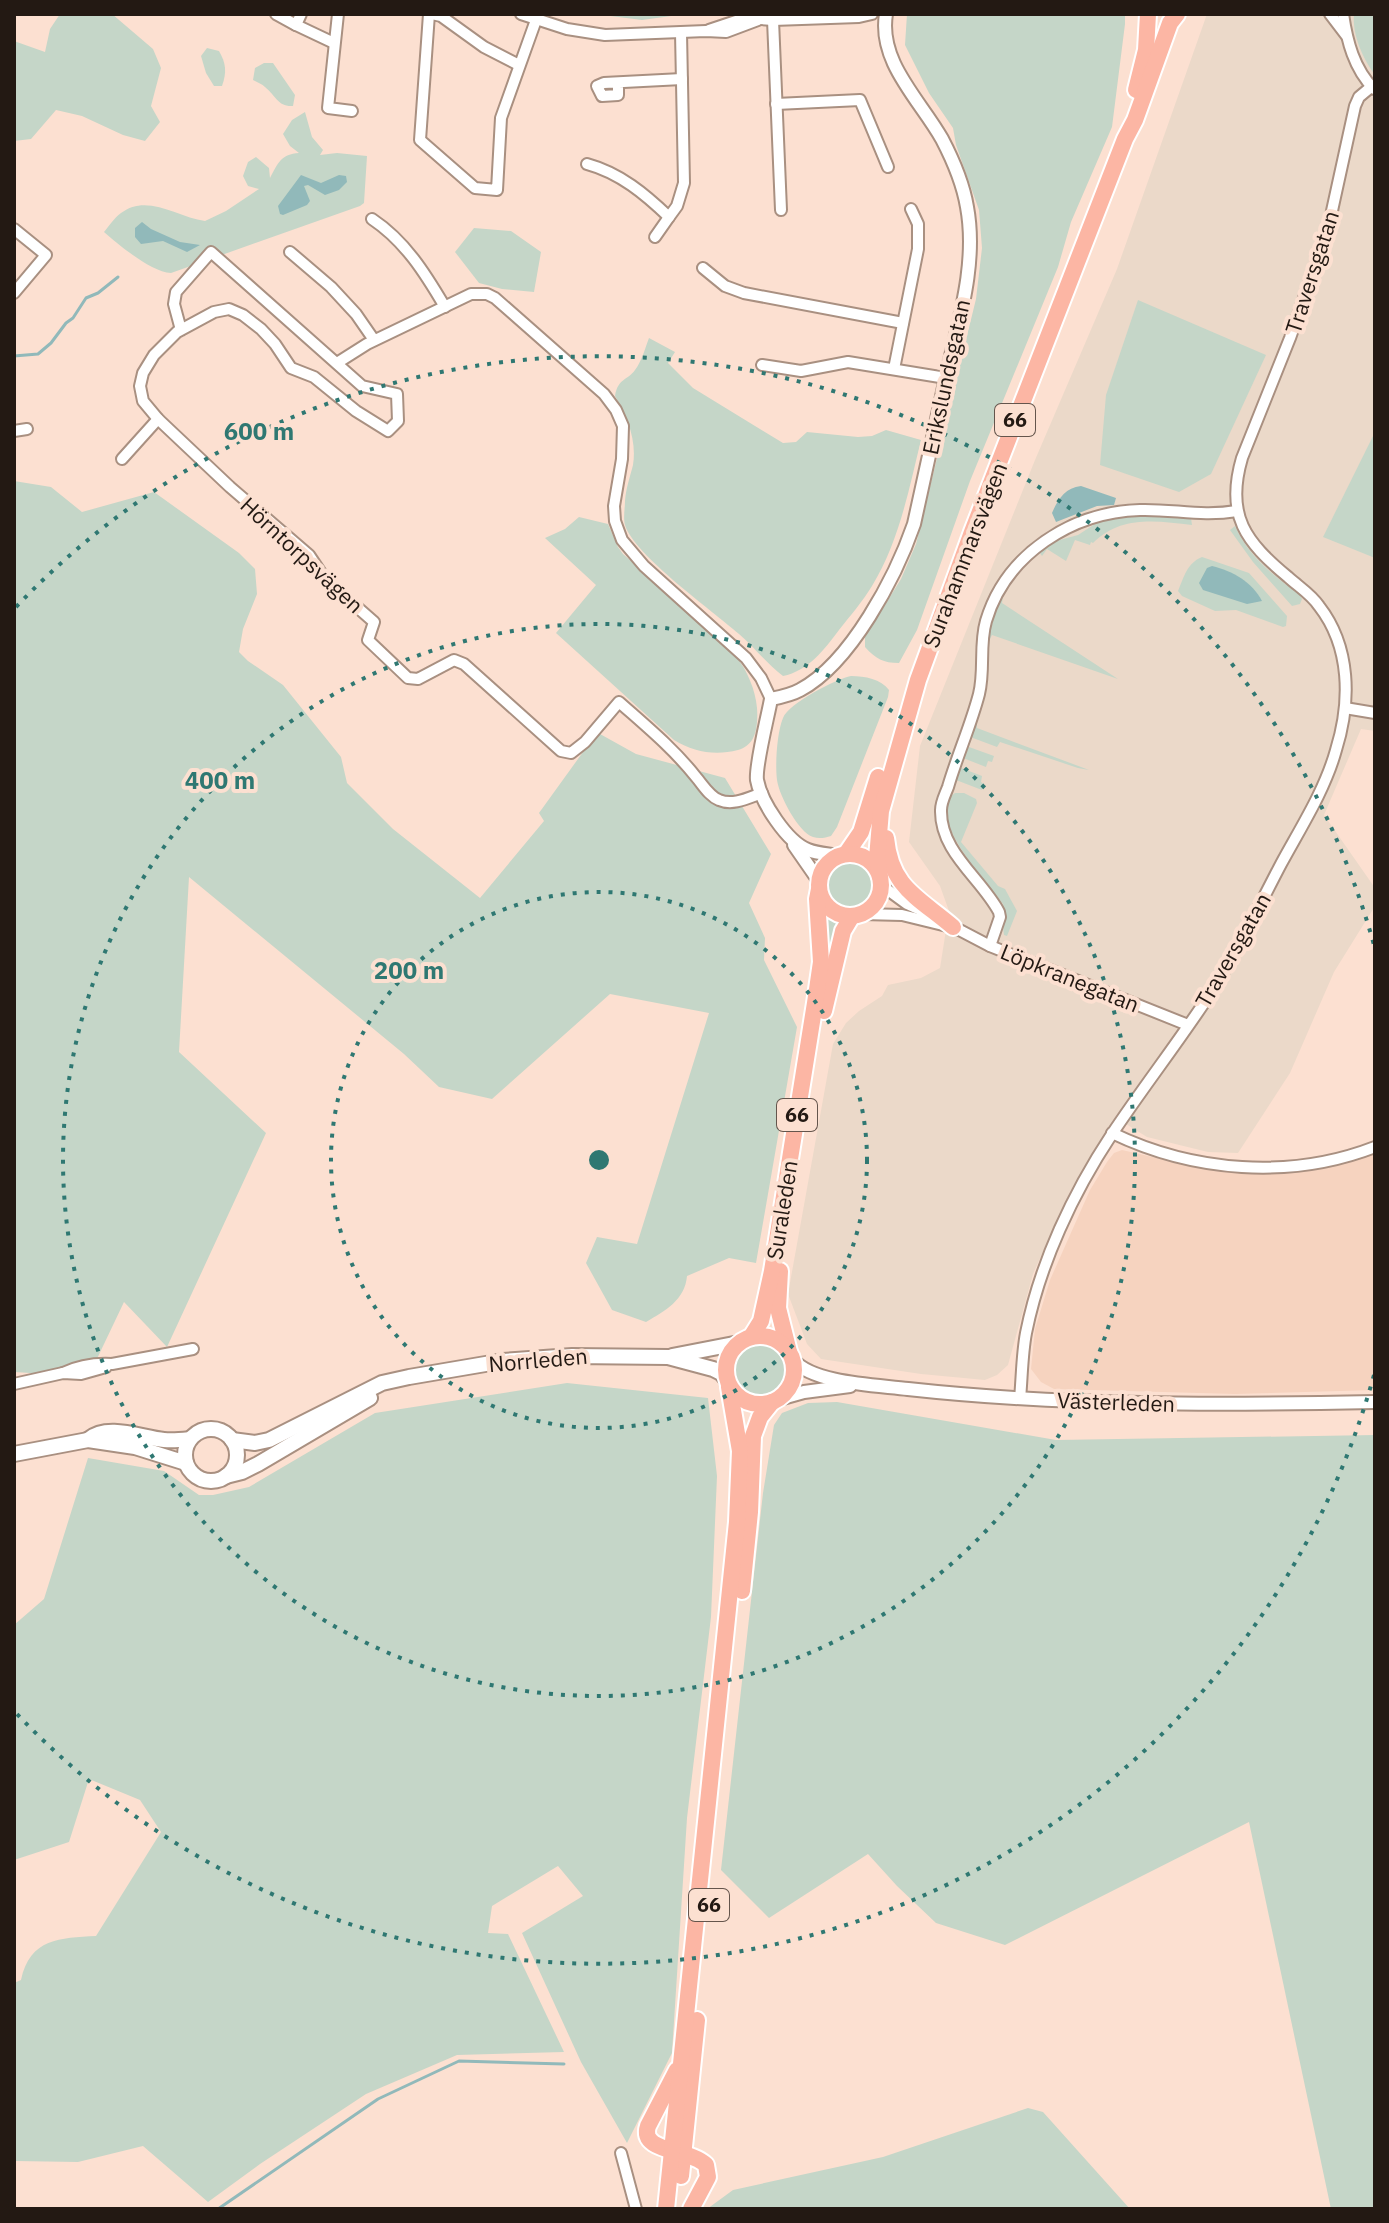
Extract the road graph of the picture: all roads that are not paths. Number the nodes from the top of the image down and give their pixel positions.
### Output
1 (276, 14) edge
2 (338, 14) edge
3 (431, 14) edge
4 (521, 14) edge
5 (872, 14) edge
6 (886, 14) edge
7 (1148, 14) edge
8 (1177, 14) edge
9 (1330, 14) edge
10 (1343, 14) edge
11 (822, 16) edge
12 (859, 17) junction
13 (298, 19) edge
14 (536, 20) junction
15 (773, 20) junction
16 (885, 29) junction
17 (681, 33) junction
18 (1347, 37) junction
19 (334, 43) junction
20 (519, 65) junction
21 (682, 79) junction
22 (618, 83) dead end
23 (1373, 89) edge
24 (776, 104) junction
25 (352, 111) dead end
26 (1125, 139) junction
27 (587, 164) dead end
28 (888, 167) dead end
29 (911, 209) dead end
30 (781, 210) dead end
31 (669, 217) junction
32 (372, 219) dead end
33 (14, 229) edge
34 (655, 237) dead end
35 (290, 252) dead end
36 (703, 268) dead end
37 (14, 293) edge
38 (445, 307) junction
39 (903, 323) junction
40 (181, 330) junction
41 (374, 340) junction
42 (337, 363) junction
43 (762, 365) dead end
44 (894, 369) junction
45 (946, 378) junction
46 (158, 419) junction
47 (27, 429) dead end
48 (14, 431) edge
49 (122, 459) dead end
50 (1237, 511) junction
51 (771, 699) junction
52 (911, 703) junction
53 (1345, 708) junction
54 (1375, 713) edge
55 (762, 793) junction
56 (788, 835) junction
57 (843, 855) junction
58 (880, 881) junction
59 (819, 885) junction
60 (857, 915) junction
61 (953, 927) junction
62 (990, 946) junction
63 (1188, 1025) junction
64 (1112, 1133) junction
65 (1375, 1147) edge
66 (745, 1340) junction
67 (193, 1349) dead end
68 (791, 1356) junction
69 (668, 1357) junction
70 (14, 1377) edge
71 (409, 1377) junction
72 (35, 1378) junction
73 (728, 1383) junction
74 (14, 1384) edge
75 (859, 1384) junction
76 (1020, 1399) junction
77 (776, 1401) junction
78 (1375, 1402) edge
79 (190, 1439) junction
80 (88, 1440) junction
81 (232, 1440) junction
82 (14, 1454) edge
83 (186, 1463) junction
84 (226, 1476) junction
85 (682, 2057) junction
86 (678, 2151) junction
87 (621, 2153) dead end
88 (636, 2209) edge
89 (666, 2209) edge
90 (677, 2209) edge
91 (691, 2209) edge

1 - 13 street
2 - 19 street
3 - 20 street
3 - 20 street
4 - 14 street
5 - 12 street
6 - 16 street, Erikslundsgatan
7 - 26 main road, Surahammarsvägen / 66
8 - 26 main road, Surahammarsvägen / 66
9 - 18 street, Traversgatan
10 - 18 street, Traversgatan
11 - 12 street
11 - 15 street
12 - 16 street
13 - 19 street
14 - 17 street
14 - 20 street
15 - 17 street
15 - 24 street
16 - 45 street, Erikslundsgatan
17 - 21 street
18 - 23 street, Traversgatan
19 - 25 street
21 - 22 street
21 - 31 street
23 - 50 street, Traversgatan
24 - 28 street
24 - 30 street
26 - 52 main road, Surahammarsvägen / 66
27 - 31 street
29 - 39 street
31 - 34 street
32 - 38 street
33 - 37 street
35 - 41 street
36 - 39 street
38 - 41 street
38 - 51 street
39 - 44 street
40 - 42 street, Hörntorpsvägen
40 - 42 street, Hörntorpsvägen
40 - 46 street, Hörntorpsvägen
41 - 42 street
43 - 44 street
44 - 45 street
45 - 51 street, Erikslundsgatan
46 - 49 street
46 - 55 street, Hörntorpsvägen
47 - 48 street
50 - 53 street, Traversgatan
50 - 62 street
51 - 55 street
52 - 57 main road, Surahammarsvägen / 66
52 - 58 main road, Surahammarsvägen / 66
52 - 61 main road
53 - 54 street
53 - 63 street, Traversgatan
55 - 56 street
56 - 57 street
56 - 59 street
57 - 58 main road
57 - 59 main road, 66
58 - 60 main road, 66
58 - 61 street, Löpkranegatan
59 - 60 main road
59 - 66 main road, Suraleden / 66
60 - 61 street, Löpkranegatan
60 - 68 main road, Suraleden / 66
61 - 62 street, Löpkranegatan
62 - 63 street, Löpkranegatan
63 - 64 street, Traversgatan
64 - 65 street
64 - 76 street, Traversgatan
66 - 68 main road
66 - 69 main road, Norrleden
66 - 73 main road, 66
67 - 72 street
68 - 75 street, Västerleden
68 - 77 main road, 66
69 - 71 main road, Norrleden
69 - 73 main road, Norrleden
70 - 72 street
71 - 81 main road, Norrleden
71 - 84 main road, Norrleden
72 - 74 street
73 - 77 main road
73 - 85 main road, 66
75 - 76 street, Västerleden
75 - 77 street, Västerleden
76 - 78 street, Västerleden
77 - 86 main road, 66
79 - 80 main road
79 - 81 main road
79 - 83 main road
80 - 82 main road
80 - 83 main road
81 - 84 main road
83 - 84 main road
85 - 86 main road, 66
85 - 86 main road, 66
86 - 89 main road, 66
86 - 90 main road, 66
86 - 91 main road, 66
87 - 88 street

